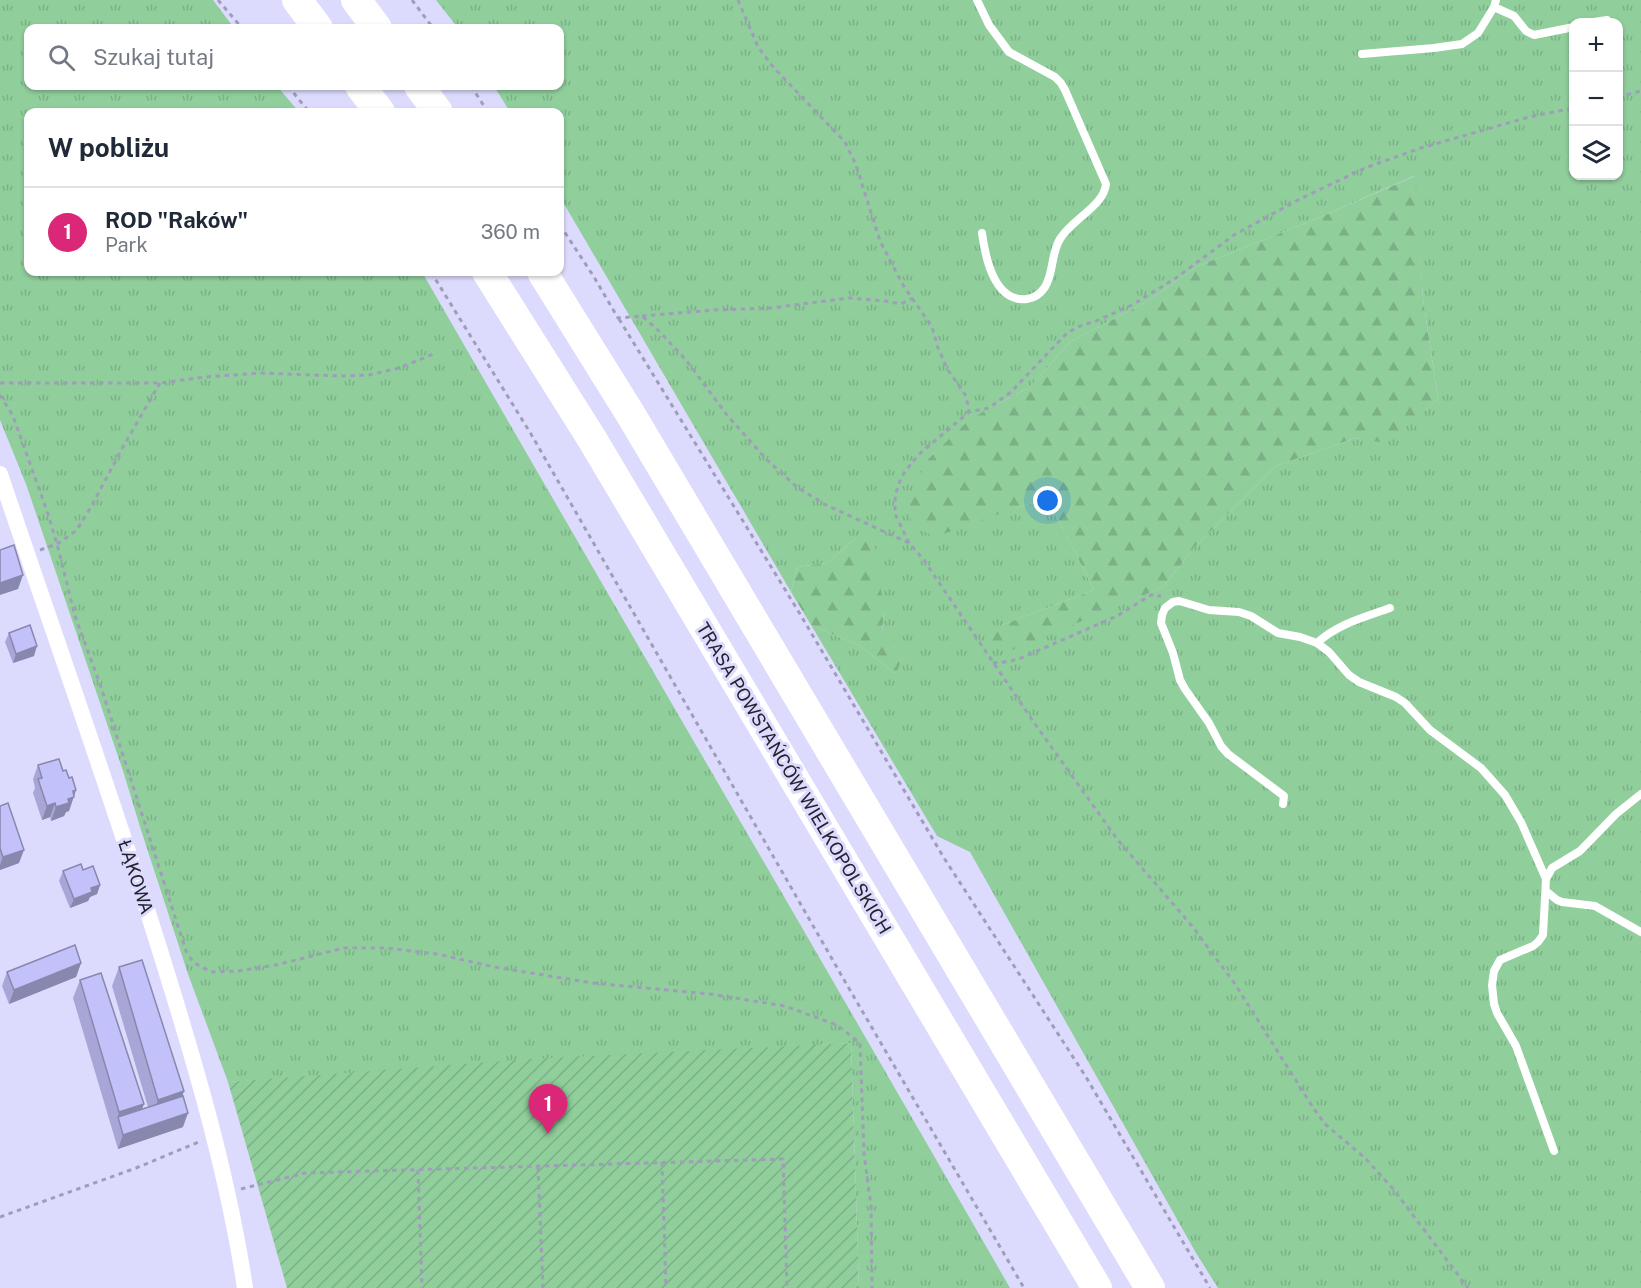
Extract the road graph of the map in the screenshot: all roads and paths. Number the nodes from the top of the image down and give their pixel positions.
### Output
1 (218, 0) edge
2 (297, 0) edge
3 (356, 0) edge
4 (412, 0) edge
5 (738, 0) edge
6 (977, 0) edge
7 (1495, 4) edge
8 (239, 24) edge
9 (315, 24) edge
10 (374, 24) edge
11 (430, 24) edge
12 (1569, 28) edge
13 (1362, 54) dead end
14 (291, 90) edge
15 (363, 90) edge
16 (422, 90) edge
17 (474, 90) edge
18 (1641, 91) edge
19 (1623, 96) edge
20 (306, 108) edge
21 (377, 108) edge
22 (435, 108) edge
23 (485, 108) edge
24 (1569, 109) edge
25 (564, 231) edge
26 (982, 233) dead end
27 (433, 276) edge
28 (490, 276) edge
29 (544, 276) edge
30 (913, 298) junction
31 (642, 316) junction
32 (618, 318) junction
33 (436, 353) dead end
34 (0, 383) edge
35 (160, 383) junction
36 (0, 395) edge
37 (969, 412) junction
38 (0, 474) edge
39 (909, 543) junction
40 (57, 544) junction
41 (28, 555) junction
42 (1168, 605) junction
43 (1390, 608) dead end
44 (1317, 643) junction
45 (993, 663) junction
46 (1641, 794) edge
47 (1283, 804) dead end
48 (1546, 879) junction
49 (1546, 891) junction
50 (1641, 932) edge
51 (214, 1136) junction
52 (1554, 1151) dead end
53 (662, 1162) junction
54 (538, 1167) junction
55 (418, 1170) junction
56 (256, 1186) dead end
57 (0, 1217) edge
58 (245, 1288) edge
59 (422, 1288) edge
60 (543, 1288) edge
61 (666, 1288) edge
62 (787, 1288) edge
63 (872, 1288) edge
64 (1024, 1288) edge
65 (1097, 1288) edge
66 (1150, 1288) edge
67 (1210, 1288) edge
68 (1468, 1288) edge

1 - 8 path
2 - 9 highway
3 - 10 highway
4 - 11 path
5 - 30 path
6 - 26 lane
7 - 12 lane
7 - 13 lane
14 - 20 path
15 - 21 highway
16 - 22 highway
17 - 23 path
18 - 19 path
24 - 37 path
25 - 32 path
27 - 64 path
28 - 65 highway, TRASA POWSTAŃCÓW WIELKOPOLSKICH
29 - 66 highway
30 - 31 path
30 - 37 path
31 - 32 path
31 - 39 path
32 - 67 path
33 - 35 path
34 - 35 path
35 - 40 path
36 - 40 path
37 - 39 path
38 - 41 street, ŁĄKOWA
39 - 45 path
40 - 41 path
40 - 63 path
41 - 51 street, ŁĄKOWA
42 - 44 lane
42 - 45 path
42 - 47 lane
43 - 44 lane
44 - 48 lane
45 - 68 path
46 - 48 lane
48 - 49 lane
49 - 50 lane
49 - 52 lane
51 - 57 path
51 - 58 street, ŁĄKOWA
53 - 54 path
53 - 61 path
53 - 62 path
54 - 55 path
54 - 60 path
55 - 56 path
55 - 59 path

